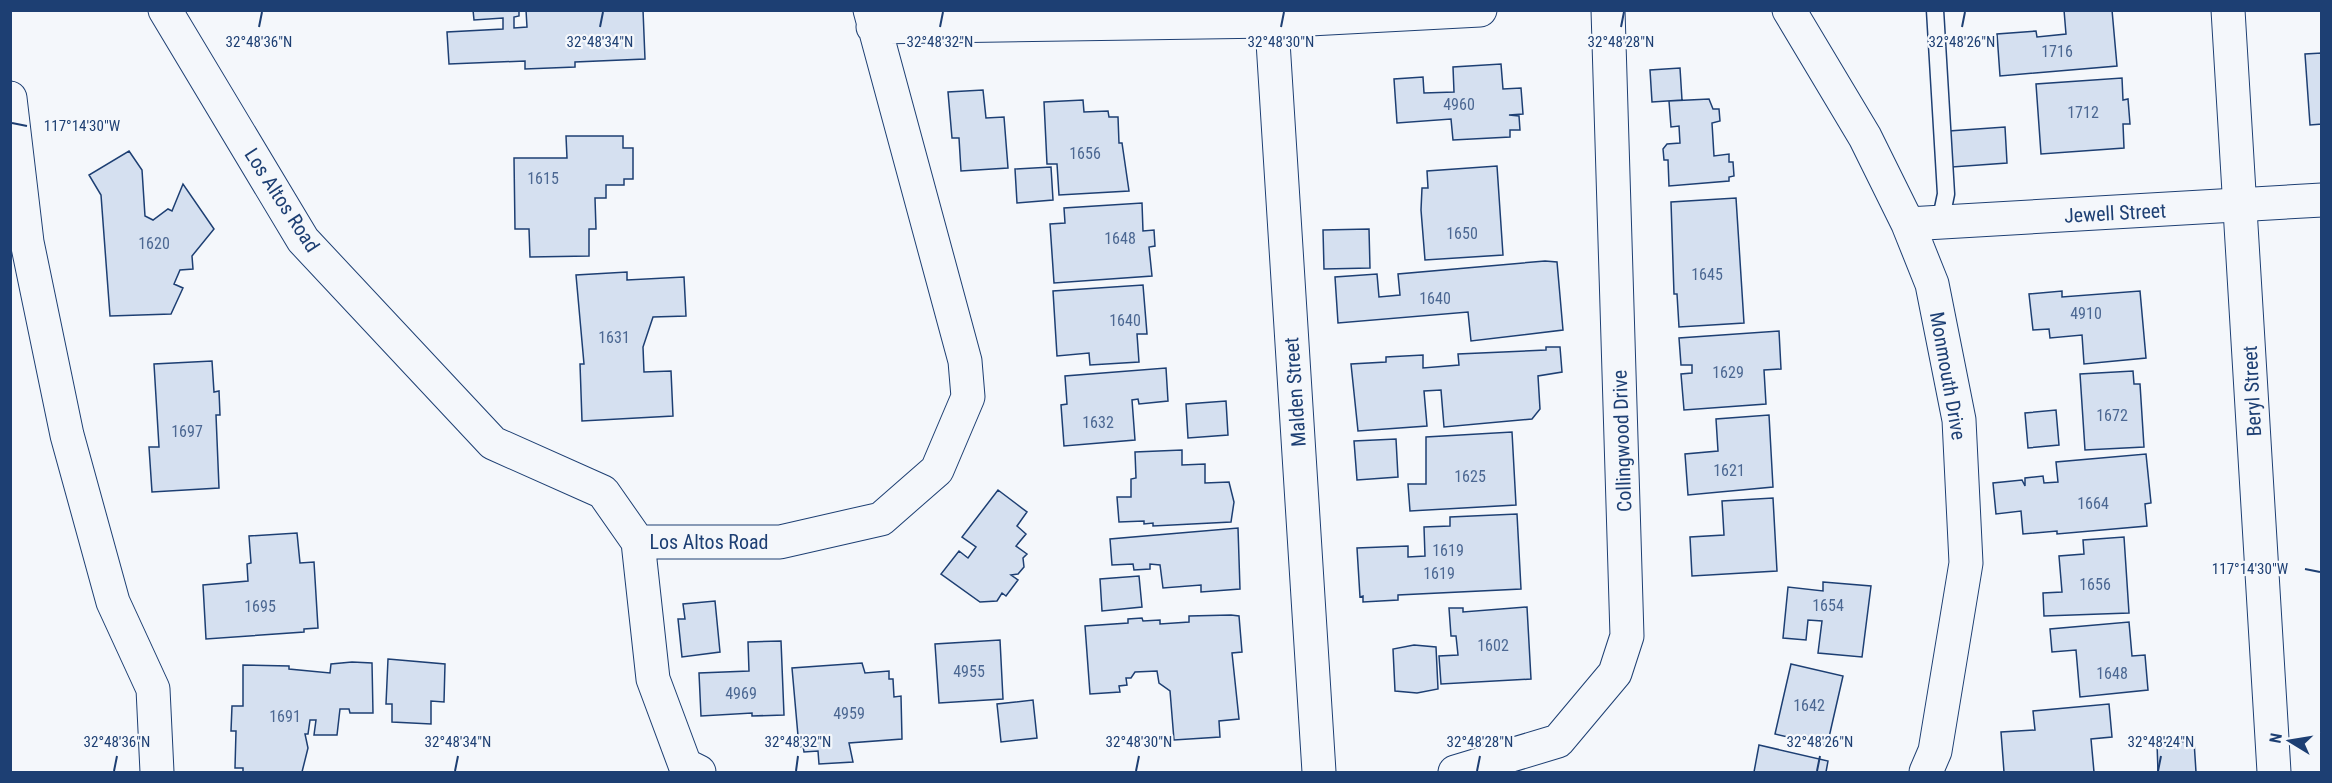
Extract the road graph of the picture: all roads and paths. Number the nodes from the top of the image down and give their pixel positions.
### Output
1 (165, 10) edge
2 (1480, 10) edge
3 (1608, 10) edge
4 (1789, 10) edge
5 (1935, 10) edge
6 (2228, 10) edge
7 (1271, 16) edge
8 (871, 19) edge
9 (10, 98) edge
10 (2322, 200) edge
11 (2242, 206) junction
12 (1924, 224) junction
13 (638, 542) junction
14 (157, 772) edge
15 (699, 772) edge
16 (1319, 772) edge
17 (1455, 772) edge
18 (1926, 772) edge
19 (2274, 772) edge

1 - 13 street, Los Altos Road
2 - 7 street
3 - 17 street, Collingwood Drive
4 - 12 street, Monmouth Drive
5 - 12 lane
6 - 11 street, Beryl Street
7 - 8 street
7 - 16 street, Malden Street
8 - 13 street, Los Altos Road
9 - 14 street
10 - 11 street, Jewell Street
11 - 12 street, Jewell Street
11 - 19 street, Beryl Street
12 - 18 street, Monmouth Drive
13 - 15 street

